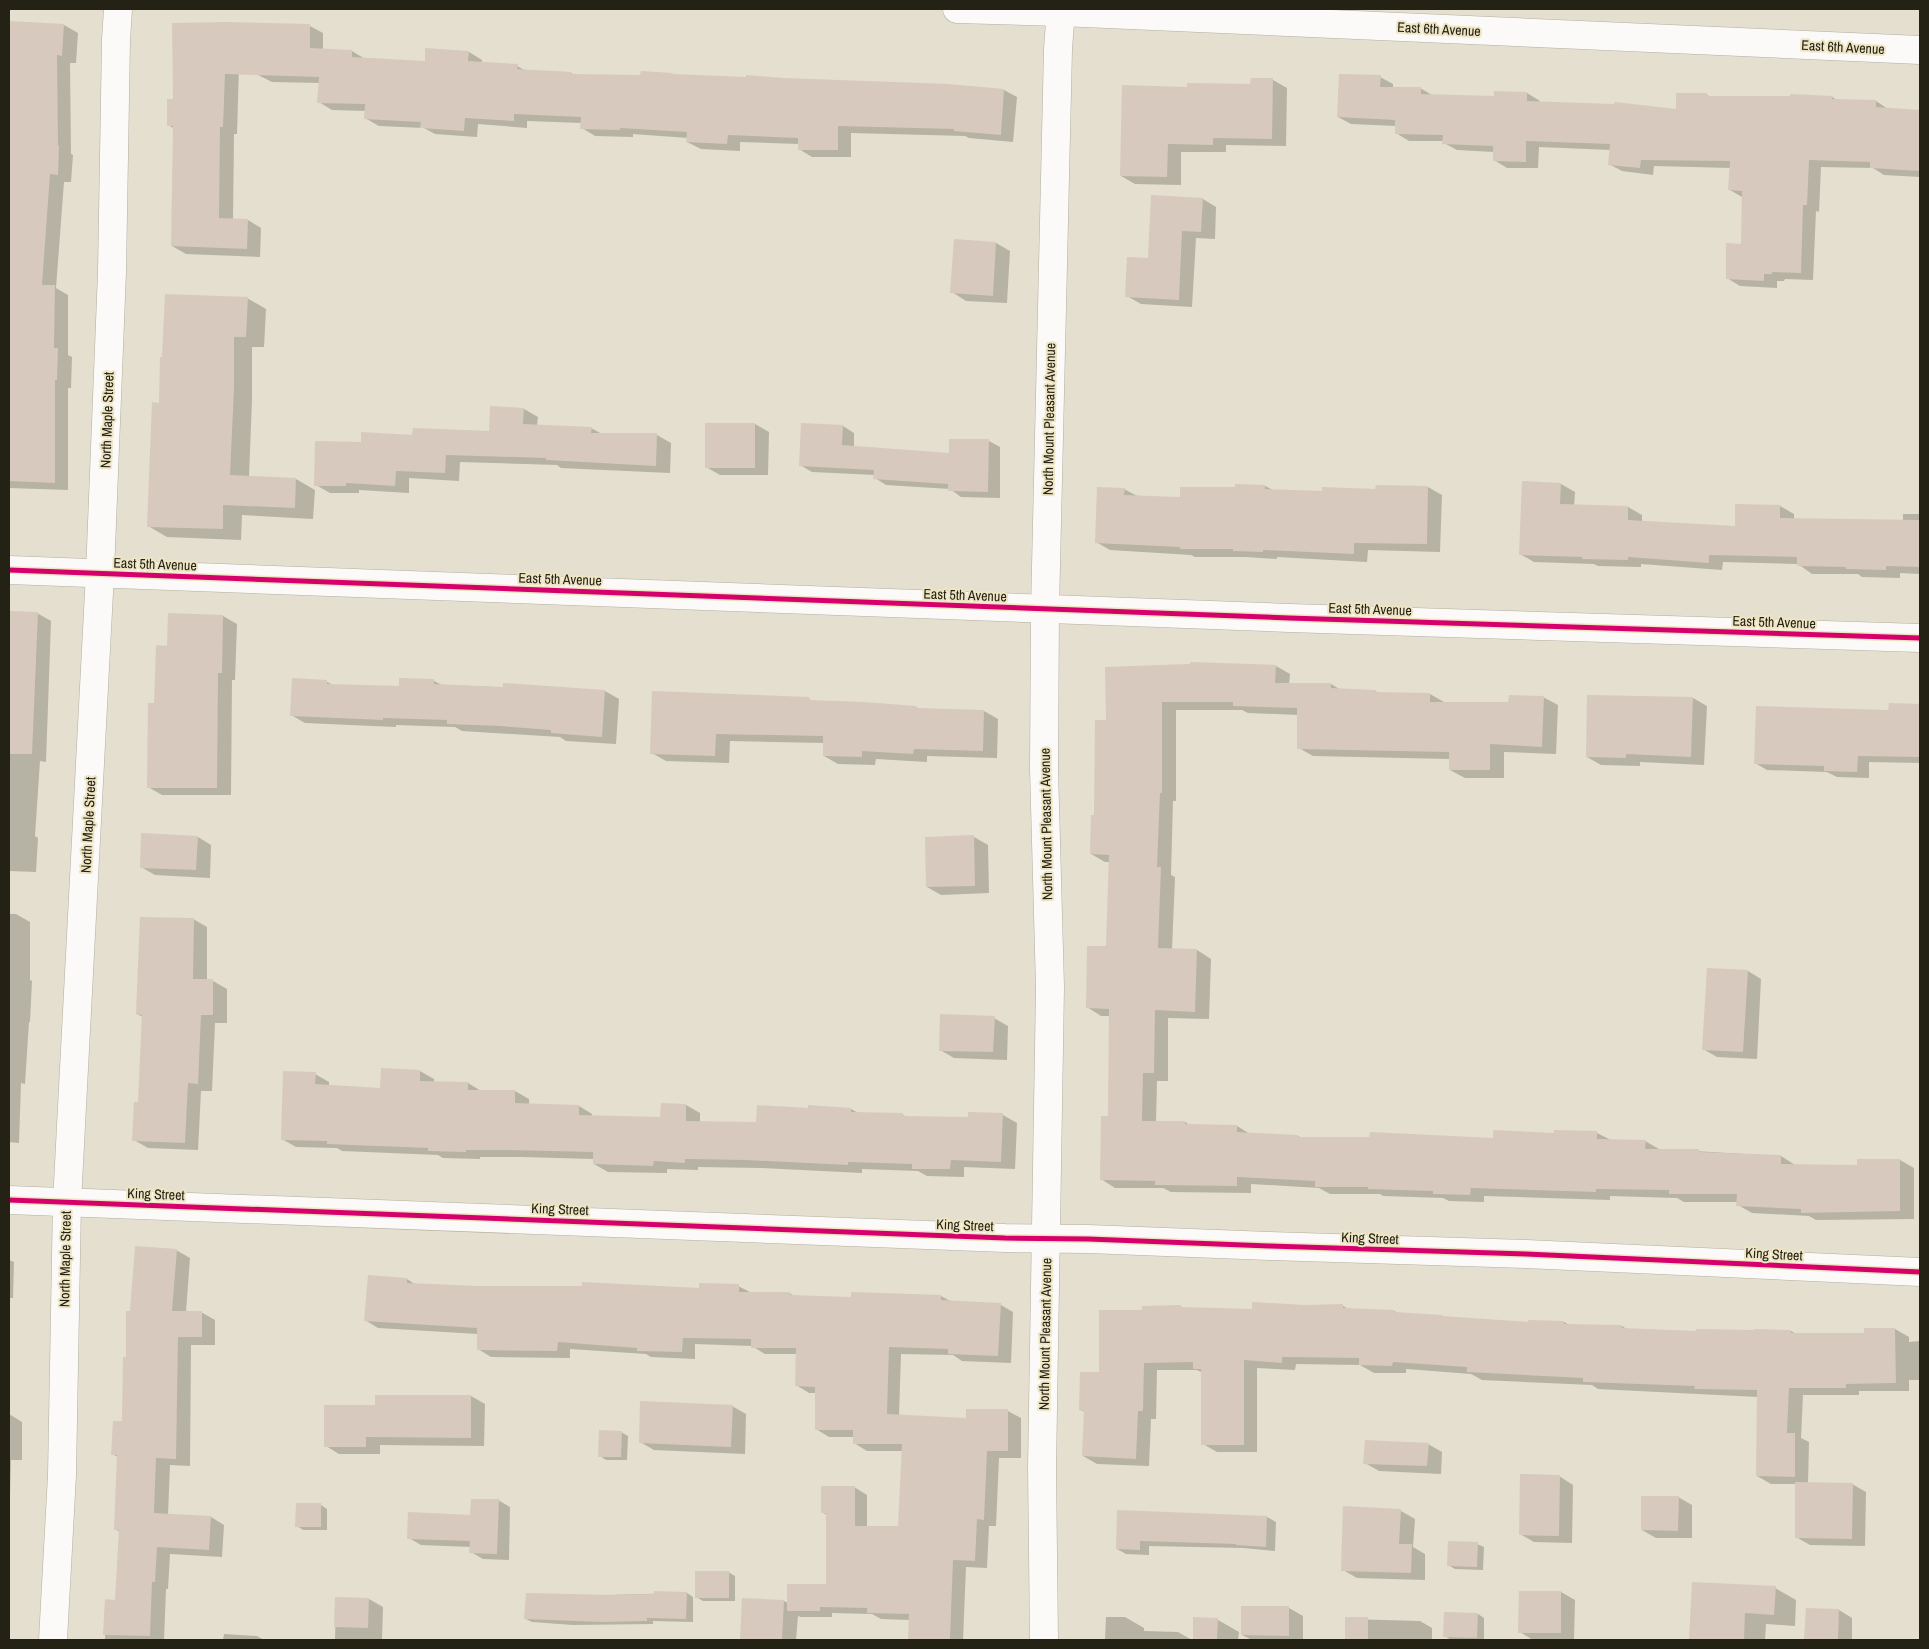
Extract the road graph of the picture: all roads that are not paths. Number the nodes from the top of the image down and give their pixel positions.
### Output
1 (118, 9) edge
2 (957, 9) edge
3 (1061, 10) edge
4 (1920, 50) edge
5 (9, 570) edge
6 (100, 573) junction
7 (1044, 609) junction
8 (1920, 638) edge
9 (9, 1200) edge
10 (67, 1202) junction
11 (1046, 1238) junction
12 (1920, 1272) edge
13 (53, 1640) edge
14 (1044, 1640) edge

1 - 6 street, North Maple Street
2 - 3 street, East 6th Avenue
3 - 4 street, East 6th Avenue
3 - 7 street, North Mount Pleasant Avenue
5 - 6 street, East 5th Avenue
6 - 7 street, East 5th Avenue
6 - 10 street, North Maple Street
7 - 8 street, East 5th Avenue
7 - 11 street, North Mount Pleasant Avenue
9 - 10 street, King Street
10 - 11 street, King Street
10 - 13 street, North Maple Street
11 - 12 street, King Street
11 - 14 street, North Mount Pleasant Avenue

